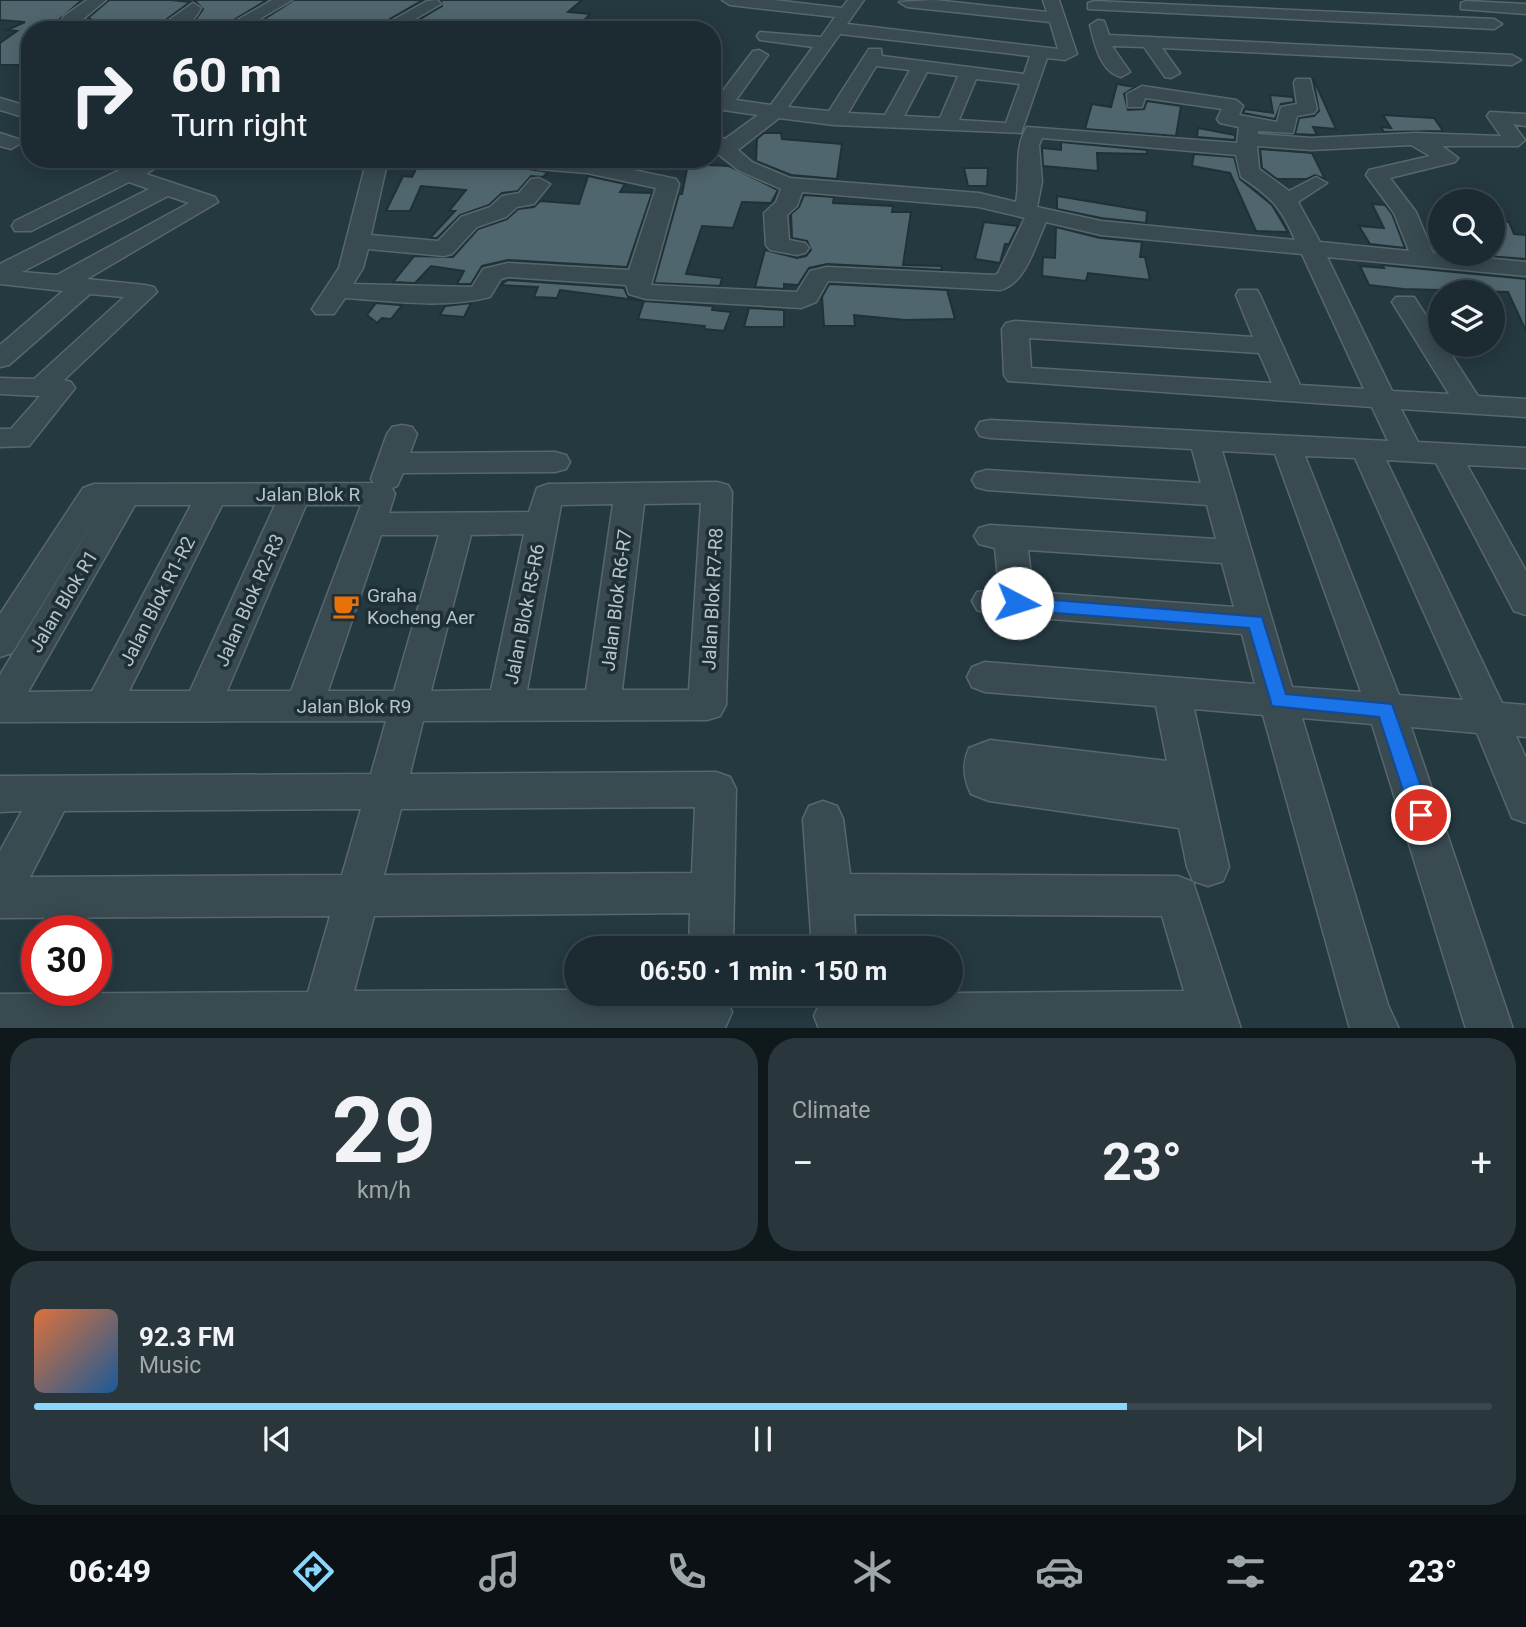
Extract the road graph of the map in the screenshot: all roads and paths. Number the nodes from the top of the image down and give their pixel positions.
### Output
1 (98, 0) edge
2 (284, 0) edge
3 (728, 0) edge
4 (1318, 0) edge
5 (1516, 0) edge
6 (907, 1) edge
7 (1352, 1) edge
8 (433, 4) dead end
9 (802, 4) edge
10 (774, 5) junction
11 (1049, 5) edge
12 (193, 8) dead end
13 (1526, 9) edge
14 (713, 13) dead end
15 (878, 16) dead end
16 (1096, 17) edge
17 (897, 18) junction
18 (1365, 18) junction
19 (73, 21) edge
20 (180, 21) edge
21 (245, 21) edge
22 (400, 21) edge
23 (840, 24) edge
24 (1494, 24) dead end
25 (1062, 36) junction
26 (1378, 36) junction
27 (1503, 41) dead end
28 (1152, 43) junction
29 (1336, 51) junction
30 (739, 52) dead end
31 (1392, 54) junction
32 (759, 55) junction
33 (1039, 56) junction
34 (780, 57) dead end
35 (921, 66) junction
36 (1348, 68) dead end
37 (969, 72) junction
38 (1121, 72) dead end
39 (1171, 72) dead end
40 (1406, 74) dead end
41 (1470, 76) dead end
42 (1031, 80) junction
43 (1303, 83) dead end
44 (721, 86) edge
45 (735, 88) junction
46 (1135, 103) dead end
47 (776, 111) junction
48 (834, 119) junction
49 (1526, 120) edge
50 (891, 122) junction
51 (947, 126) junction
52 (1024, 130) junction
53 (1247, 137) junction
54 (1415, 139) junction
55 (721, 142) edge
56 (721, 146) edge
57 (140, 168) edge
58 (376, 168) edge
59 (566, 168) edge
60 (609, 168) edge
61 (127, 174) junction
62 (1316, 183) dead end
63 (794, 185) junction
64 (167, 188) junction
65 (1286, 198) junction
66 (1031, 213) junction
67 (23, 226) dead end
68 (1130, 231) junction
69 (358, 241) junction
70 (1308, 247) junction
71 (797, 248) dead end
72 (1187, 257) dead end
73 (1423, 257) junction
74 (1522, 269) edge
75 (8, 277) edge
76 (639, 278) junction
77 (73, 284) junction
78 (1515, 293) dead end
79 (1248, 295) dead end
80 (0, 299) edge
81 (1405, 302) dead end
82 (1270, 346) junction
83 (0, 359) edge
84 (0, 386) edge
85 (41, 387) junction
86 (1290, 394) junction
87 (1383, 399) junction
88 (1470, 405) junction
89 (1526, 408) edge
90 (402, 434) dead end
91 (0, 438) edge
92 (1204, 441) junction
93 (1286, 445) junction
94 (1366, 450) junction
95 (1407, 452) junction
96 (1446, 454) junction
97 (1526, 458) edge
98 (391, 463) junction
99 (987, 480) dead end
100 (1027, 482) junction
101 (717, 492) joint
102 (295, 494) junction
103 (630, 494) junction
104 (125, 495) junction
105 (212, 495) junction
106 (1220, 495) junction
107 (375, 509) junction
108 (545, 509) junction
109 (458, 523) junction
110 (1236, 552) junction
111 (1526, 601) edge
112 (1256, 622) junction
113 (0, 643) edge
114 (985, 677) dead end
115 (1172, 692) junction
116 (1279, 701) junction
117 (602, 705) junction
118 (707, 705) joint
119 (103, 706) junction
120 (202, 706) junction
121 (304, 706) junction
122 (407, 706) junction
123 (506, 706) junction
124 (0, 707) edge
125 (1386, 709) junction
126 (1508, 719) edge
127 (384, 792) junction
128 (0, 794) edge
129 (52, 794) junction
130 (1526, 805) edge
131 (823, 819) dead end
132 (1208, 867) dead end
133 (0, 893) edge
134 (712, 893) junction
135 (831, 894) junction
136 (358, 896) junction
137 (0, 898) edge
138 (711, 936) edge
139 (833, 936) edge
140 (709, 1011) edge
141 (837, 1013) edge
142 (325, 1015) junction
143 (0, 1017) edge
144 (419, 1021) edge
145 (1215, 1021) edge
146 (227, 1022) edge
147 (1376, 1028) edge
148 (1490, 1028) edge

1 - 19 street
2 - 21 street
3 - 10 street
3 - 14 street
4 - 7 street
5 - 13 street
6 - 11 street
6 - 17 street
7 - 13 street
7 - 18 street
8 - 22 street
9 - 10 street
9 - 23 street
10 - 23 street
11 - 25 street
12 - 20 street
15 - 17 street
16 - 18 street
16 - 26 street
16 - 28 street
16 - 38 street
17 - 25 street
18 - 24 street
18 - 26 street
23 - 33 street
23 - 47 street
25 - 33 street
26 - 27 street
26 - 31 street
28 - 29 street
28 - 39 street
29 - 31 street
29 - 36 street
30 - 32 street
31 - 40 street
31 - 41 street
32 - 34 street
32 - 45 street
33 - 42 street
35 - 37 street
35 - 48 street
35 - 50 street
37 - 42 street
37 - 51 street
42 - 52 street
43 - 53 street
44 - 45 street
45 - 47 street
46 - 53 street
47 - 48 street
47 - 55 street
48 - 50 street
49 - 54 street
50 - 51 street
51 - 52 street
52 - 53 street
52 - 66 street
53 - 54 street
53 - 65 street
54 - 73 street
56 - 63 street
57 - 61 street
58 - 69 street
59 - 69 street
60 - 76 street
61 - 64 street
61 - 67 street
62 - 65 street
63 - 66 street
63 - 71 street
64 - 75 street
64 - 77 street
65 - 70 street
66 - 68 street
66 - 76 street
68 - 70 street
68 - 72 street
69 - 76 street
70 - 73 street
70 - 87 street
73 - 74 street
74 - 78 street
75 - 77 street
75 - 80 street
77 - 83 street
77 - 85 street
79 - 82 street
81 - 88 street
82 - 86 street
82 - 86 street
84 - 85 street
85 - 91 street
86 - 87 street
87 - 88 street
87 - 95 street
88 - 89 street
90 - 98 street
92 - 93 street
92 - 100 street
92 - 106 street
93 - 94 street
93 - 125 street
94 - 95 street
94 - 126 street
95 - 96 street
96 - 97 street
96 - 111 street
98 - 107 street
98 - 108 street, Jalan Blok R5-R6
99 - 100 street
100 - 106 street
101 - 103 street, Jalan Blok R
101 - 118 street, Jalan Blok R7-R8
102 - 105 street, Jalan Blok R
102 - 107 street, Jalan Blok R
102 - 120 street, Jalan Blok R2-R3
103 - 108 street, Jalan Blok R
103 - 117 street, Jalan Blok R6-R7
104 - 105 street, Jalan Blok R
104 - 113 street, Jalan Blok R
104 - 124 street, Jalan Blok R1
105 - 119 street, Jalan Blok R1-R2
106 - 110 street
107 - 109 street, Jalan Blok R
107 - 121 street
108 - 109 street, Jalan Blok R
108 - 123 street, Jalan Blok R5-R6
109 - 122 street
110 - 112 street
110 - 112 street
112 - 116 street
114 - 115 street
115 - 116 street
115 - 132 street
116 - 125 street
116 - 147 street
117 - 118 street, Jalan Blok R9
117 - 123 street, Jalan Blok R9
119 - 120 street, Jalan Blok R9
119 - 124 street, Jalan Blok R9
120 - 121 street, Jalan Blok R9
121 - 122 street, Jalan Blok R9
122 - 123 street, Jalan Blok R9
122 - 127 street
125 - 126 street
125 - 148 street
126 - 130 street
127 - 129 street
127 - 134 street
127 - 136 street
128 - 129 street
129 - 133 street
131 - 135 street
134 - 136 street
134 - 138 street
135 - 139 street
135 - 145 street
136 - 137 street
136 - 142 street
140 - 144 street
141 - 145 street
142 - 144 street
142 - 146 street
143 - 146 street

